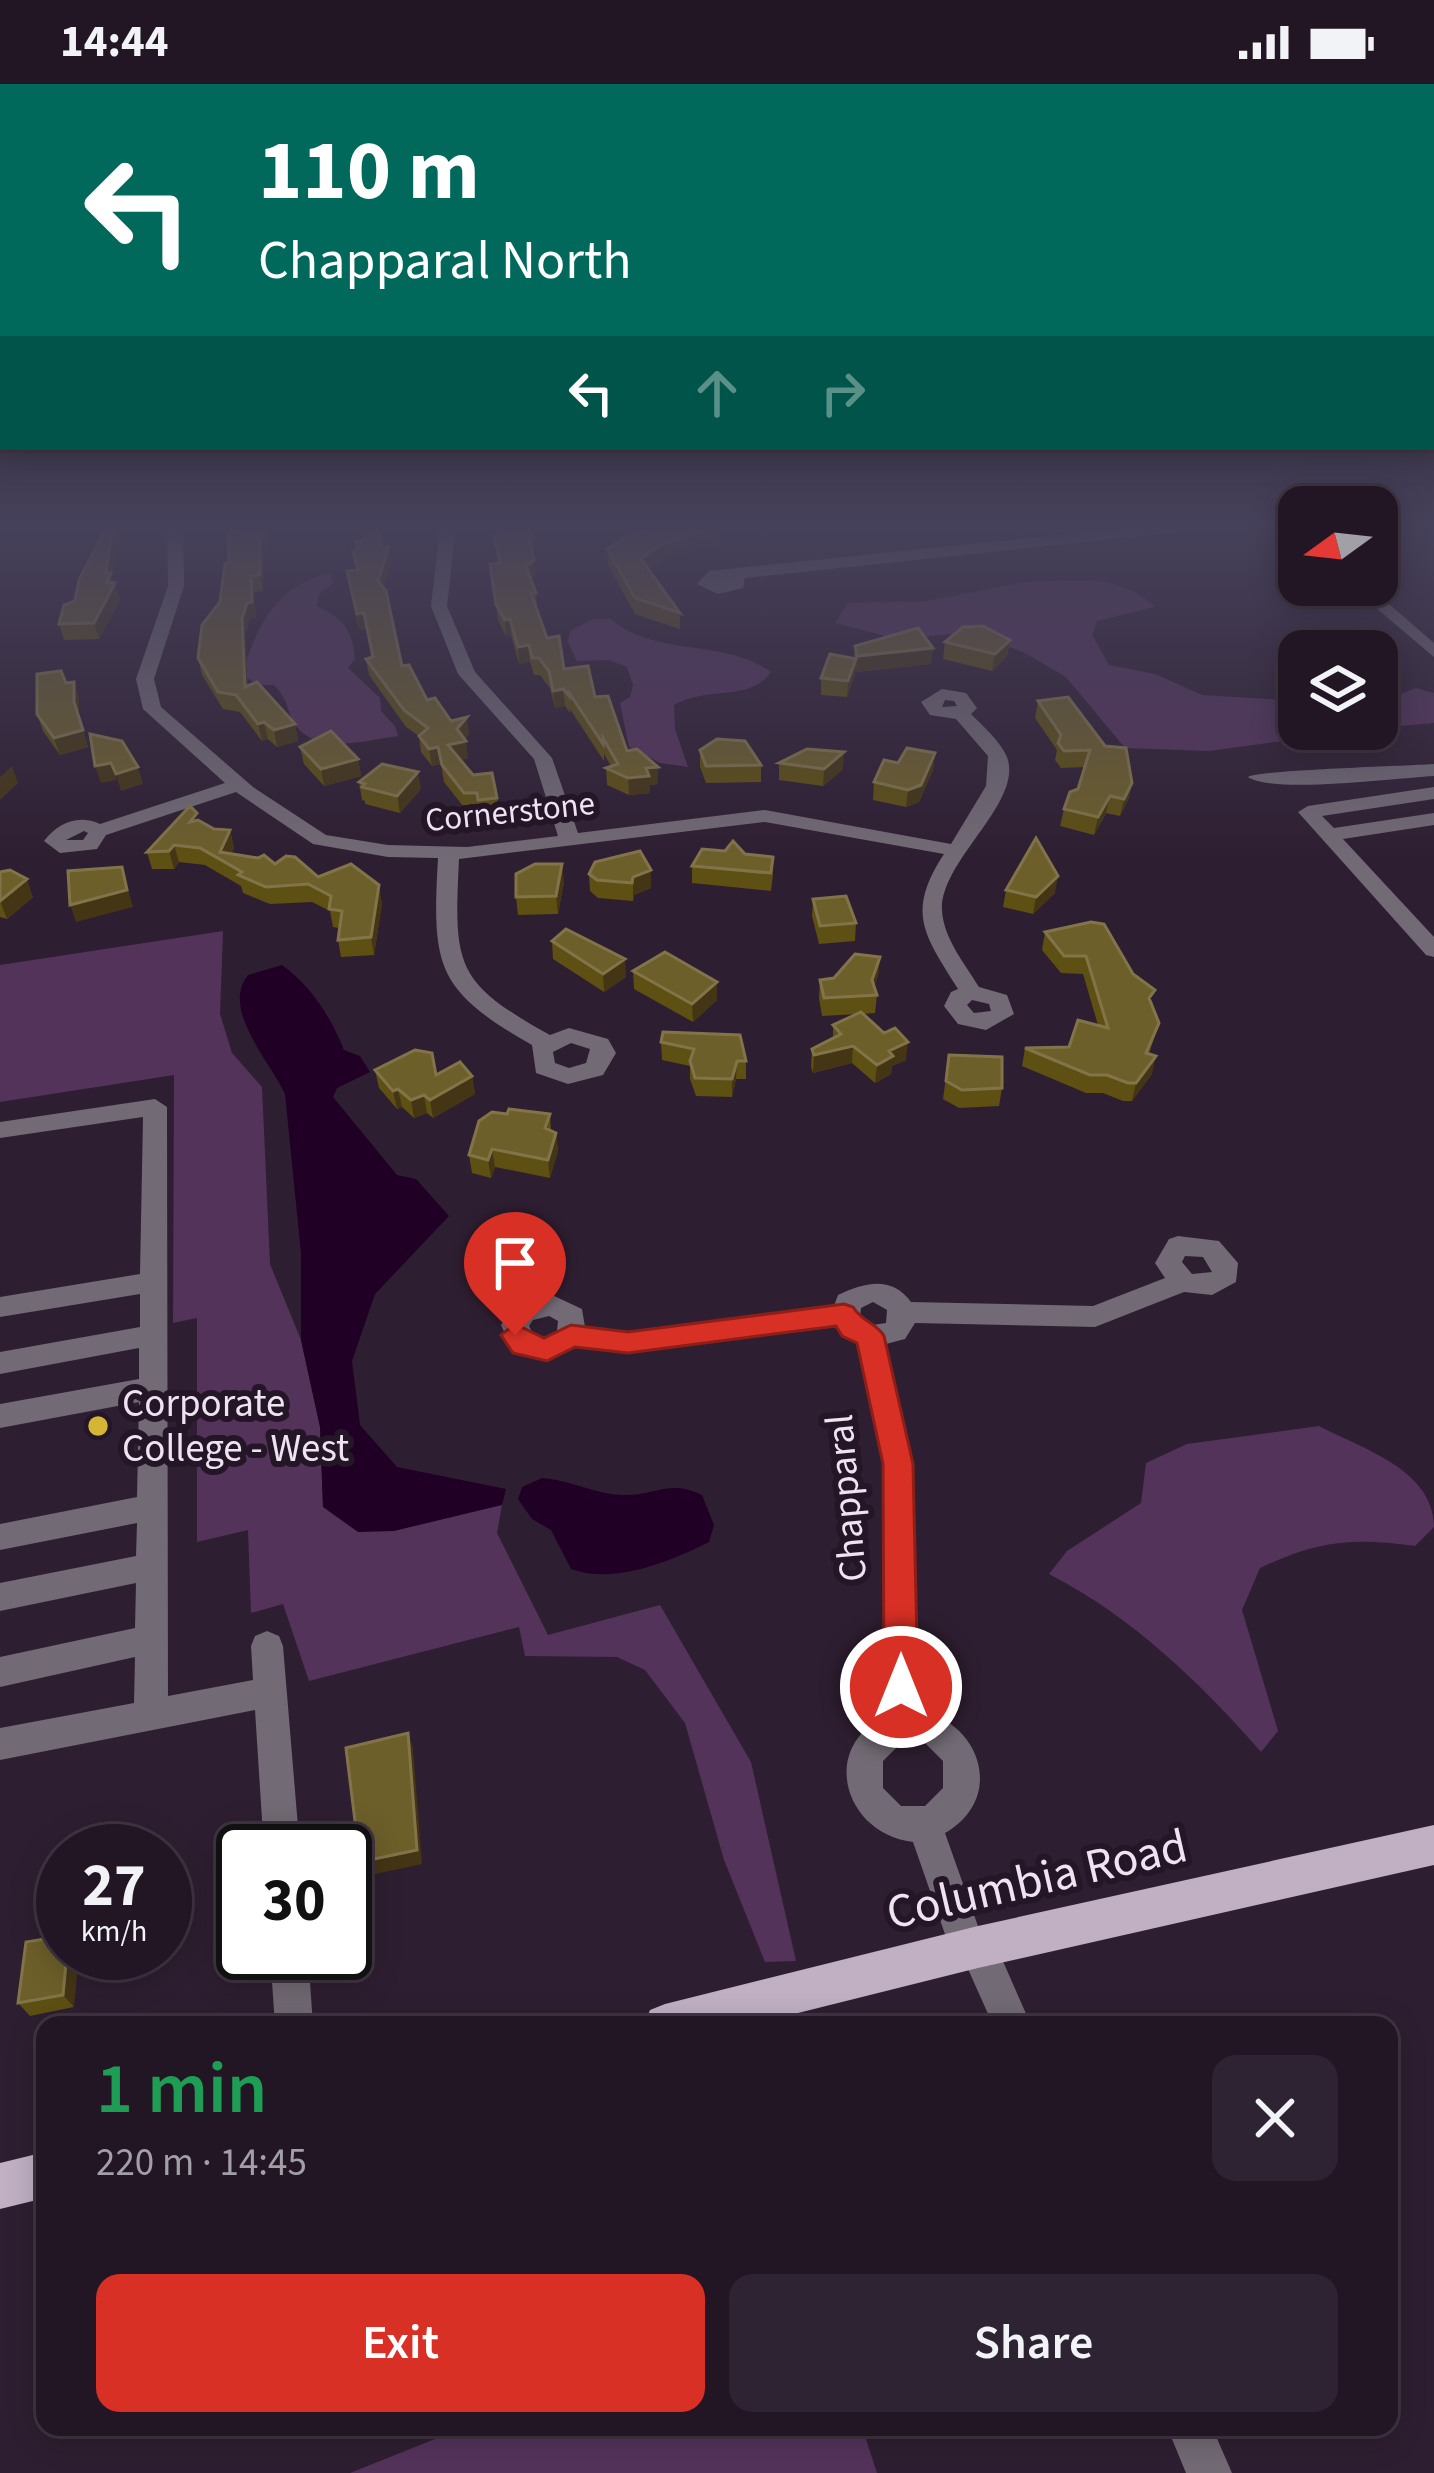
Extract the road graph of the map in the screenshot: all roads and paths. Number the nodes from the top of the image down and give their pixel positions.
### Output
1 (159, 637) edge
2 (452, 637) edge
3 (960, 713) dead end
4 (1434, 770) edge
5 (1258, 777) dead end
6 (239, 785) junction
7 (1434, 793) edge
8 (1434, 819) edge
9 (99, 831) dead end
10 (1328, 835) junction
11 (569, 837) junction
12 (953, 850) junction
13 (448, 854) junction
14 (1422, 924) edge
15 (1434, 950) edge
16 (971, 992) dead end
17 (547, 1042) dead end
18 (0, 1130) edge
19 (154, 1282) junction
20 (1183, 1282) dead end
21 (0, 1307) edge
22 (903, 1312) junction
23 (844, 1315) junction
24 (154, 1335) junction
25 (571, 1336) dead end
26 (870, 1336) junction
27 (0, 1363) edge
28 (153, 1388) junction
29 (0, 1416) edge
30 (153, 1508) junction
31 (0, 1537) edge
32 (152, 1566) junction
33 (0, 1597) edge
34 (152, 1639) junction
35 (267, 1646) dead end
36 (0, 1672) edge
37 (271, 1692) junction
38 (152, 1715) junction
39 (901, 1726) junction
40 (0, 1744) edge
41 (924, 1823) junction
42 (280, 1824) edge
43 (1434, 1844) edge
44 (973, 1948) junction
45 (291, 1980) edge
46 (294, 2016) edge
47 (701, 2016) edge
48 (1007, 2016) edge
49 (36, 2177) edge
50 (0, 2186) edge
51 (1193, 2436) edge
52 (1209, 2473) edge

1 - 6 street, Cornerstone
2 - 11 street
3 - 12 street
4 - 5 street
6 - 9 street
6 - 13 street, Cornerstone
7 - 10 street
8 - 10 street
10 - 14 street
11 - 12 street, Cornerstone
11 - 13 street, Cornerstone
12 - 16 street
13 - 17 street
14 - 15 street
18 - 19 street
19 - 21 street
19 - 24 street
20 - 22 street
22 - 23 street
22 - 26 street
23 - 25 street
23 - 26 street
24 - 27 street
24 - 28 street
26 - 39 street, Chapparal
28 - 29 street
28 - 30 street
30 - 31 street
30 - 32 street
32 - 33 street
32 - 34 street
34 - 36 street
34 - 38 street
35 - 37 street
37 - 38 street
37 - 42 street
38 - 40 street
39 - 41 street
39 - 41 street
41 - 44 street
43 - 44 main road, Columbia Road
44 - 47 main road, Columbia Road
44 - 48 street
45 - 46 street
49 - 50 main road
51 - 52 street

